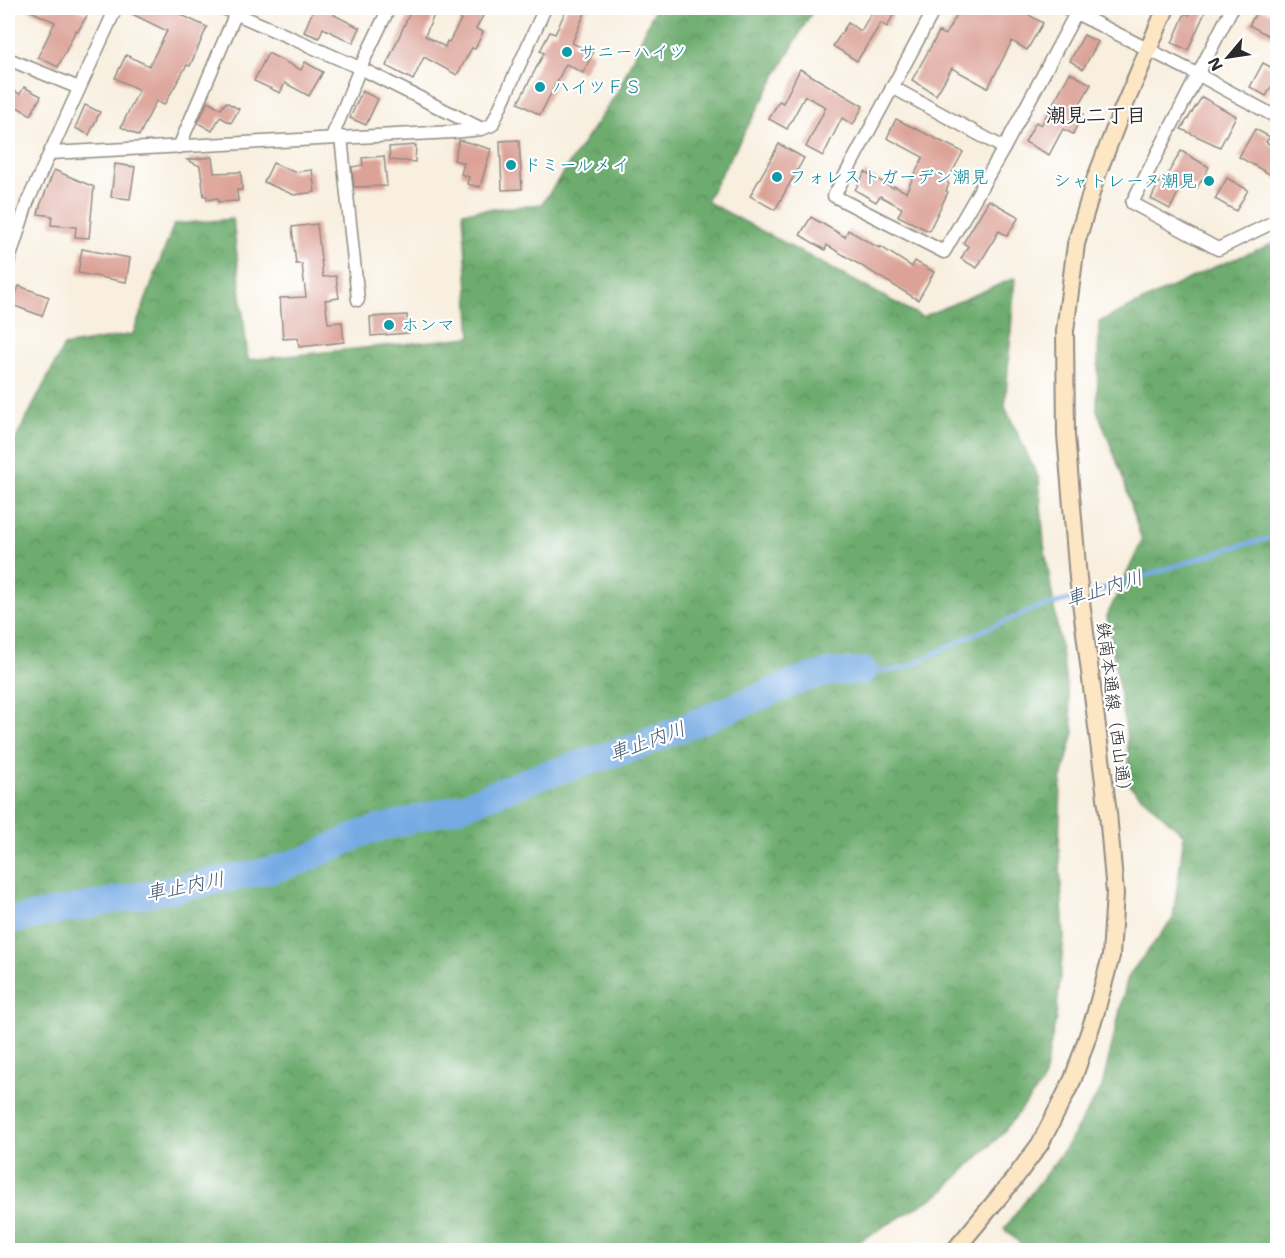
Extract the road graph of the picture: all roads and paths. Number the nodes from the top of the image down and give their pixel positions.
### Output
1 (116, 8) edge
2 (223, 8) edge
3 (388, 8) edge
4 (544, 8) edge
5 (935, 8) edge
6 (1166, 8) edge
7 (1232, 8) edge
8 (237, 10) edge
9 (1071, 10) edge
10 (1149, 49) junction
11 (8, 58) edge
12 (360, 68) junction
13 (1197, 74) junction
14 (892, 87) junction
15 (79, 88) junction
16 (1278, 118) edge
17 (481, 129) junction
18 (336, 137) junction
19 (179, 147) junction
20 (1004, 148) junction
21 (50, 153) junction
22 (1278, 220) edge
23 (8, 262) edge
24 (358, 300) dead end
25 (955, 1251) edge

1 - 15 street
2 - 8 street
3 - 12 street
4 - 17 street
5 - 14 street
6 - 10 street, 鉄南本通線（西山通）
7 - 13 street
8 - 12 street
8 - 19 street
9 - 10 street
9 - 20 street
10 - 13 street
10 - 25 street, 鉄南本通線（西山通）
11 - 15 street
12 - 17 street
12 - 18 street
13 - 16 street
13 - 22 street
14 - 20 street
14 - 20 street
15 - 21 street
17 - 18 street
18 - 19 street
18 - 24 street
19 - 21 street
21 - 23 street

